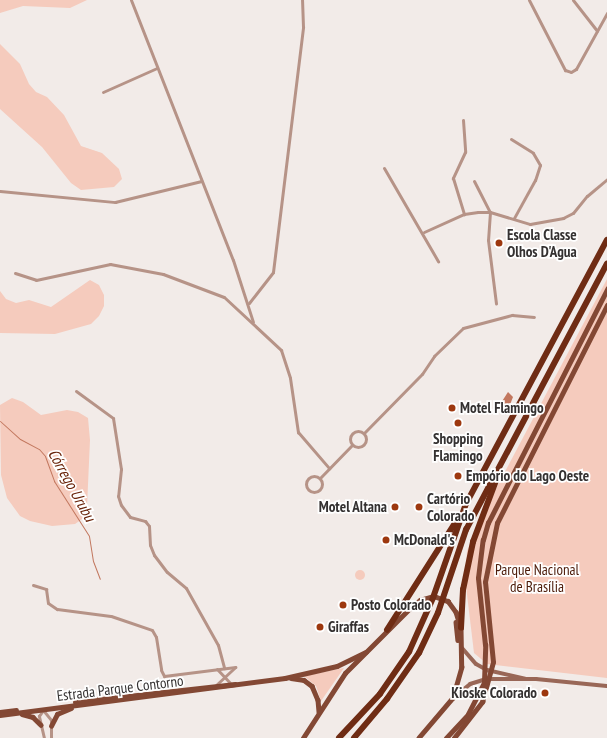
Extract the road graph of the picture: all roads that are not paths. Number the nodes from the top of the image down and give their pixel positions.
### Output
1 (131, 0) edge
2 (302, 0) edge
3 (529, 0) edge
4 (573, 0) edge
5 (607, 13) edge
6 (597, 31) junction
7 (157, 68) junction
8 (104, 92) dead end
9 (463, 120) dead end
10 (511, 139) dead end
11 (384, 168) dead end
12 (607, 179) edge
13 (201, 181) junction
14 (474, 181) dead end
15 (0, 191) edge
16 (490, 212) junction
17 (464, 214) junction
18 (514, 218) junction
19 (424, 232) junction
20 (607, 240) edge
21 (438, 261) dead end
22 (607, 264) edge
23 (15, 273) dead end
24 (607, 289) edge
25 (249, 303) junction
26 (496, 303) dead end
27 (607, 305) edge
28 (534, 317) dead end
29 (253, 322) junction
30 (76, 391) dead end
31 (364, 433) junction
32 (352, 445) junction
33 (502, 463) junction
34 (329, 468) junction
35 (320, 478) junction
36 (464, 510) junction
37 (33, 585) dead end
38 (451, 606) junction
39 (461, 628) junction
40 (387, 630) junction
41 (462, 648) junction
42 (366, 652) junction
43 (224, 668) junction
44 (217, 669) junction
45 (225, 677) junction
46 (285, 678) junction
47 (525, 679) junction
48 (216, 685) junction
49 (232, 685) junction
50 (607, 686) edge
51 (453, 698) junction
52 (81, 705) junction
53 (52, 706) junction
54 (35, 708) junction
55 (43, 710) junction
56 (0, 712) edge
57 (319, 712) junction
58 (0, 716) edge
59 (439, 717) junction
60 (41, 725) junction
61 (51, 726) junction
62 (43, 733) junction
63 (51, 733) junction
64 (44, 738) edge
65 (51, 738) edge
66 (304, 738) edge
67 (339, 738) edge
68 (354, 738) edge
69 (419, 738) edge
70 (446, 738) edge
71 (454, 738) edge

1 - 7 street
2 - 25 street
3 - 6 street
4 - 6 street
5 - 6 street
7 - 8 street
7 - 13 street
9 - 17 street
10 - 18 street
11 - 19 street
12 - 18 street
13 - 15 street
13 - 25 street
14 - 16 street
16 - 17 street
16 - 18 street
16 - 26 street
17 - 19 street
19 - 21 street
20 - 36 highway
22 - 33 highway
23 - 29 street
24 - 70 main road
25 - 29 street
27 - 71 main road
28 - 31 street
29 - 34 street
30 - 43 street
31 - 32 street
31 - 32 street
32 - 34 street
33 - 39 highway
33 - 68 highway
34 - 35 street
35 - 35 street
36 - 40 highway
36 - 67 highway
37 - 44 street
38 - 39 main road
38 - 40 main road
38 - 59 main road
39 - 41 main road
40 - 42 main road
41 - 47 main road
41 - 51 main road
42 - 46 main road, Estrada Parque Contorno
42 - 57 main road
43 - 44 street
43 - 45 street
44 - 45 street
45 - 48 street
45 - 49 street
46 - 49 main road, Estrada Parque Contorno
46 - 57 main road, Estrada Parque Contorno
47 - 50 main road
47 - 51 main road
48 - 49 main road, Estrada Parque Contorno
48 - 53 main road, Estrada Parque Contorno
49 - 52 main road, Estrada Parque Contorno
51 - 59 main road
52 - 55 main road, Estrada Parque Contorno
52 - 61 main road
53 - 54 main road, Estrada Parque Contorno
53 - 55 main road
54 - 55 main road
54 - 56 main road, Estrada Parque Contorno
55 - 58 main road, Estrada Parque Contorno
55 - 60 street
55 - 61 street
57 - 66 main road
58 - 60 main road
59 - 69 main road
60 - 62 street
61 - 63 street
62 - 63 street
62 - 64 street
63 - 65 street

